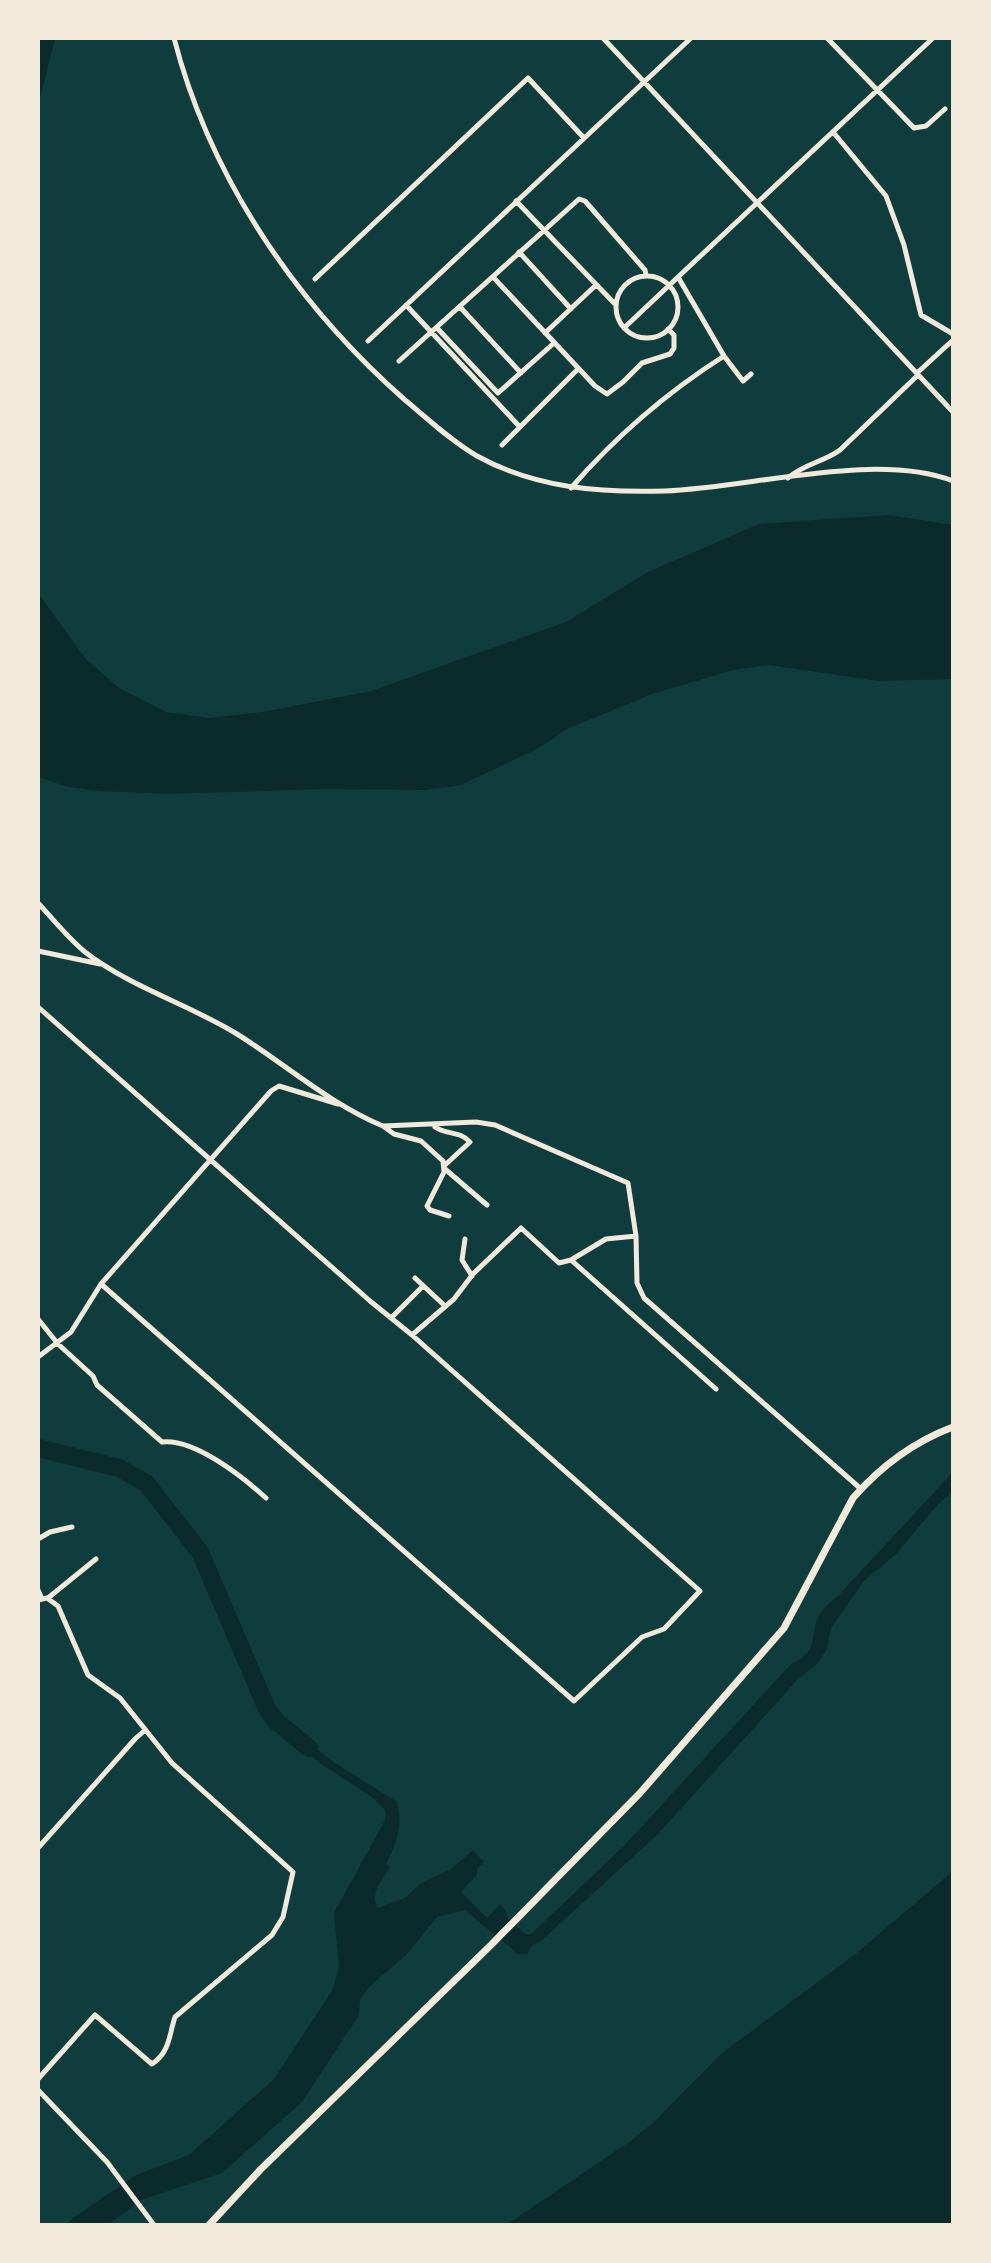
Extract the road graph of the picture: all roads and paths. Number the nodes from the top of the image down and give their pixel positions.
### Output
1 (174, 38) edge
2 (603, 38) edge
3 (691, 38) edge
4 (827, 38) edge
5 (933, 38) edge
6 (644, 82) junction
7 (876, 91) junction
8 (945, 109) dead end
9 (833, 132) junction
10 (584, 138) junction
11 (516, 201) junction
12 (757, 203) junction
13 (543, 230) junction
14 (519, 252) junction
15 (646, 275) junction
16 (493, 277) junction
17 (678, 277) junction
18 (315, 279) dead end
19 (596, 285) junction
20 (669, 285) junction
21 (406, 305) junction
22 (615, 305) junction
23 (460, 307) junction
24 (571, 309) junction
25 (624, 328) junction
26 (668, 329) junction
27 (434, 330) junction
28 (545, 333) junction
29 (953, 334) edge
30 (953, 340) edge
31 (368, 341) dead end
32 (554, 343) junction
33 (724, 356) junction
34 (399, 361) dead end
35 (578, 369) junction
36 (521, 373) junction
37 (751, 374) dead end
38 (918, 374) junction
39 (953, 412) edge
40 (519, 426) junction
41 (502, 445) dead end
42 (787, 479) junction
43 (953, 481) edge
44 (571, 488) junction
45 (38, 903) edge
46 (38, 951) edge
47 (105, 966) junction
48 (38, 1007) edge
49 (341, 1105) junction
50 (383, 1126) junction
51 (434, 1126) junction
52 (210, 1159) junction
53 (445, 1167) junction
54 (487, 1205) dead end
55 (449, 1216) dead end
56 (636, 1236) junction
57 (465, 1239) dead end
58 (571, 1260) junction
59 (472, 1276) junction
60 (415, 1278) dead end
61 (101, 1284) junction
62 (422, 1287) junction
63 (445, 1306) junction
64 (391, 1318) junction
65 (38, 1319) edge
66 (412, 1335) junction
67 (58, 1344) junction
68 (38, 1357) edge
69 (716, 1389) dead end
70 (953, 1427) edge
71 (861, 1489) junction
72 (266, 1498) dead end
73 (72, 1527) dead end
74 (39, 1537) edge
75 (96, 1559) dead end
76 (38, 1590) edge
77 (42, 1599) edge
78 (144, 1731) junction
79 (38, 1848) edge
80 (38, 2079) edge
81 (38, 2090) edge
82 (154, 2225) edge
83 (209, 2225) edge

1 - 44 street
2 - 6 street
3 - 6 street
4 - 7 street
5 - 7 street
6 - 10 street
6 - 12 street
7 - 8 street
7 - 9 street
9 - 12 street
9 - 29 street
10 - 11 street
10 - 18 street
11 - 13 street
11 - 21 street
12 - 17 street
12 - 38 street
13 - 14 street
13 - 15 street
13 - 19 street
14 - 16 street
14 - 24 street
15 - 20 street
15 - 22 street
16 - 23 street
16 - 28 street
17 - 20 street
17 - 33 street
19 - 22 street
19 - 24 street
20 - 25 street
20 - 26 street
21 - 27 street
21 - 31 street
22 - 25 street
23 - 27 street
23 - 36 street
24 - 28 street
25 - 26 street
26 - 35 street
27 - 34 street
27 - 36 street
27 - 40 street
28 - 32 street
30 - 38 street
32 - 35 street
32 - 36 street
33 - 37 street
33 - 44 street
35 - 40 street
38 - 39 street
38 - 42 street
40 - 41 street
42 - 43 street
42 - 44 street
45 - 47 street
46 - 47 street
47 - 49 street
48 - 52 street
49 - 50 street
49 - 52 street
50 - 51 street
50 - 53 street
51 - 53 street
51 - 56 street
52 - 61 street
52 - 64 street
53 - 54 street
53 - 55 street
56 - 58 street
56 - 71 street
57 - 59 street
58 - 59 street
58 - 69 street
59 - 63 street
60 - 62 street
61 - 66 street
61 - 67 street
62 - 63 street
62 - 64 street
63 - 66 street
64 - 66 street
65 - 67 street
67 - 68 street
67 - 72 street
70 - 71 main road
71 - 83 main road
73 - 74 street
75 - 77 street
76 - 77 street
77 - 78 street
78 - 79 street
78 - 80 street
81 - 82 street

